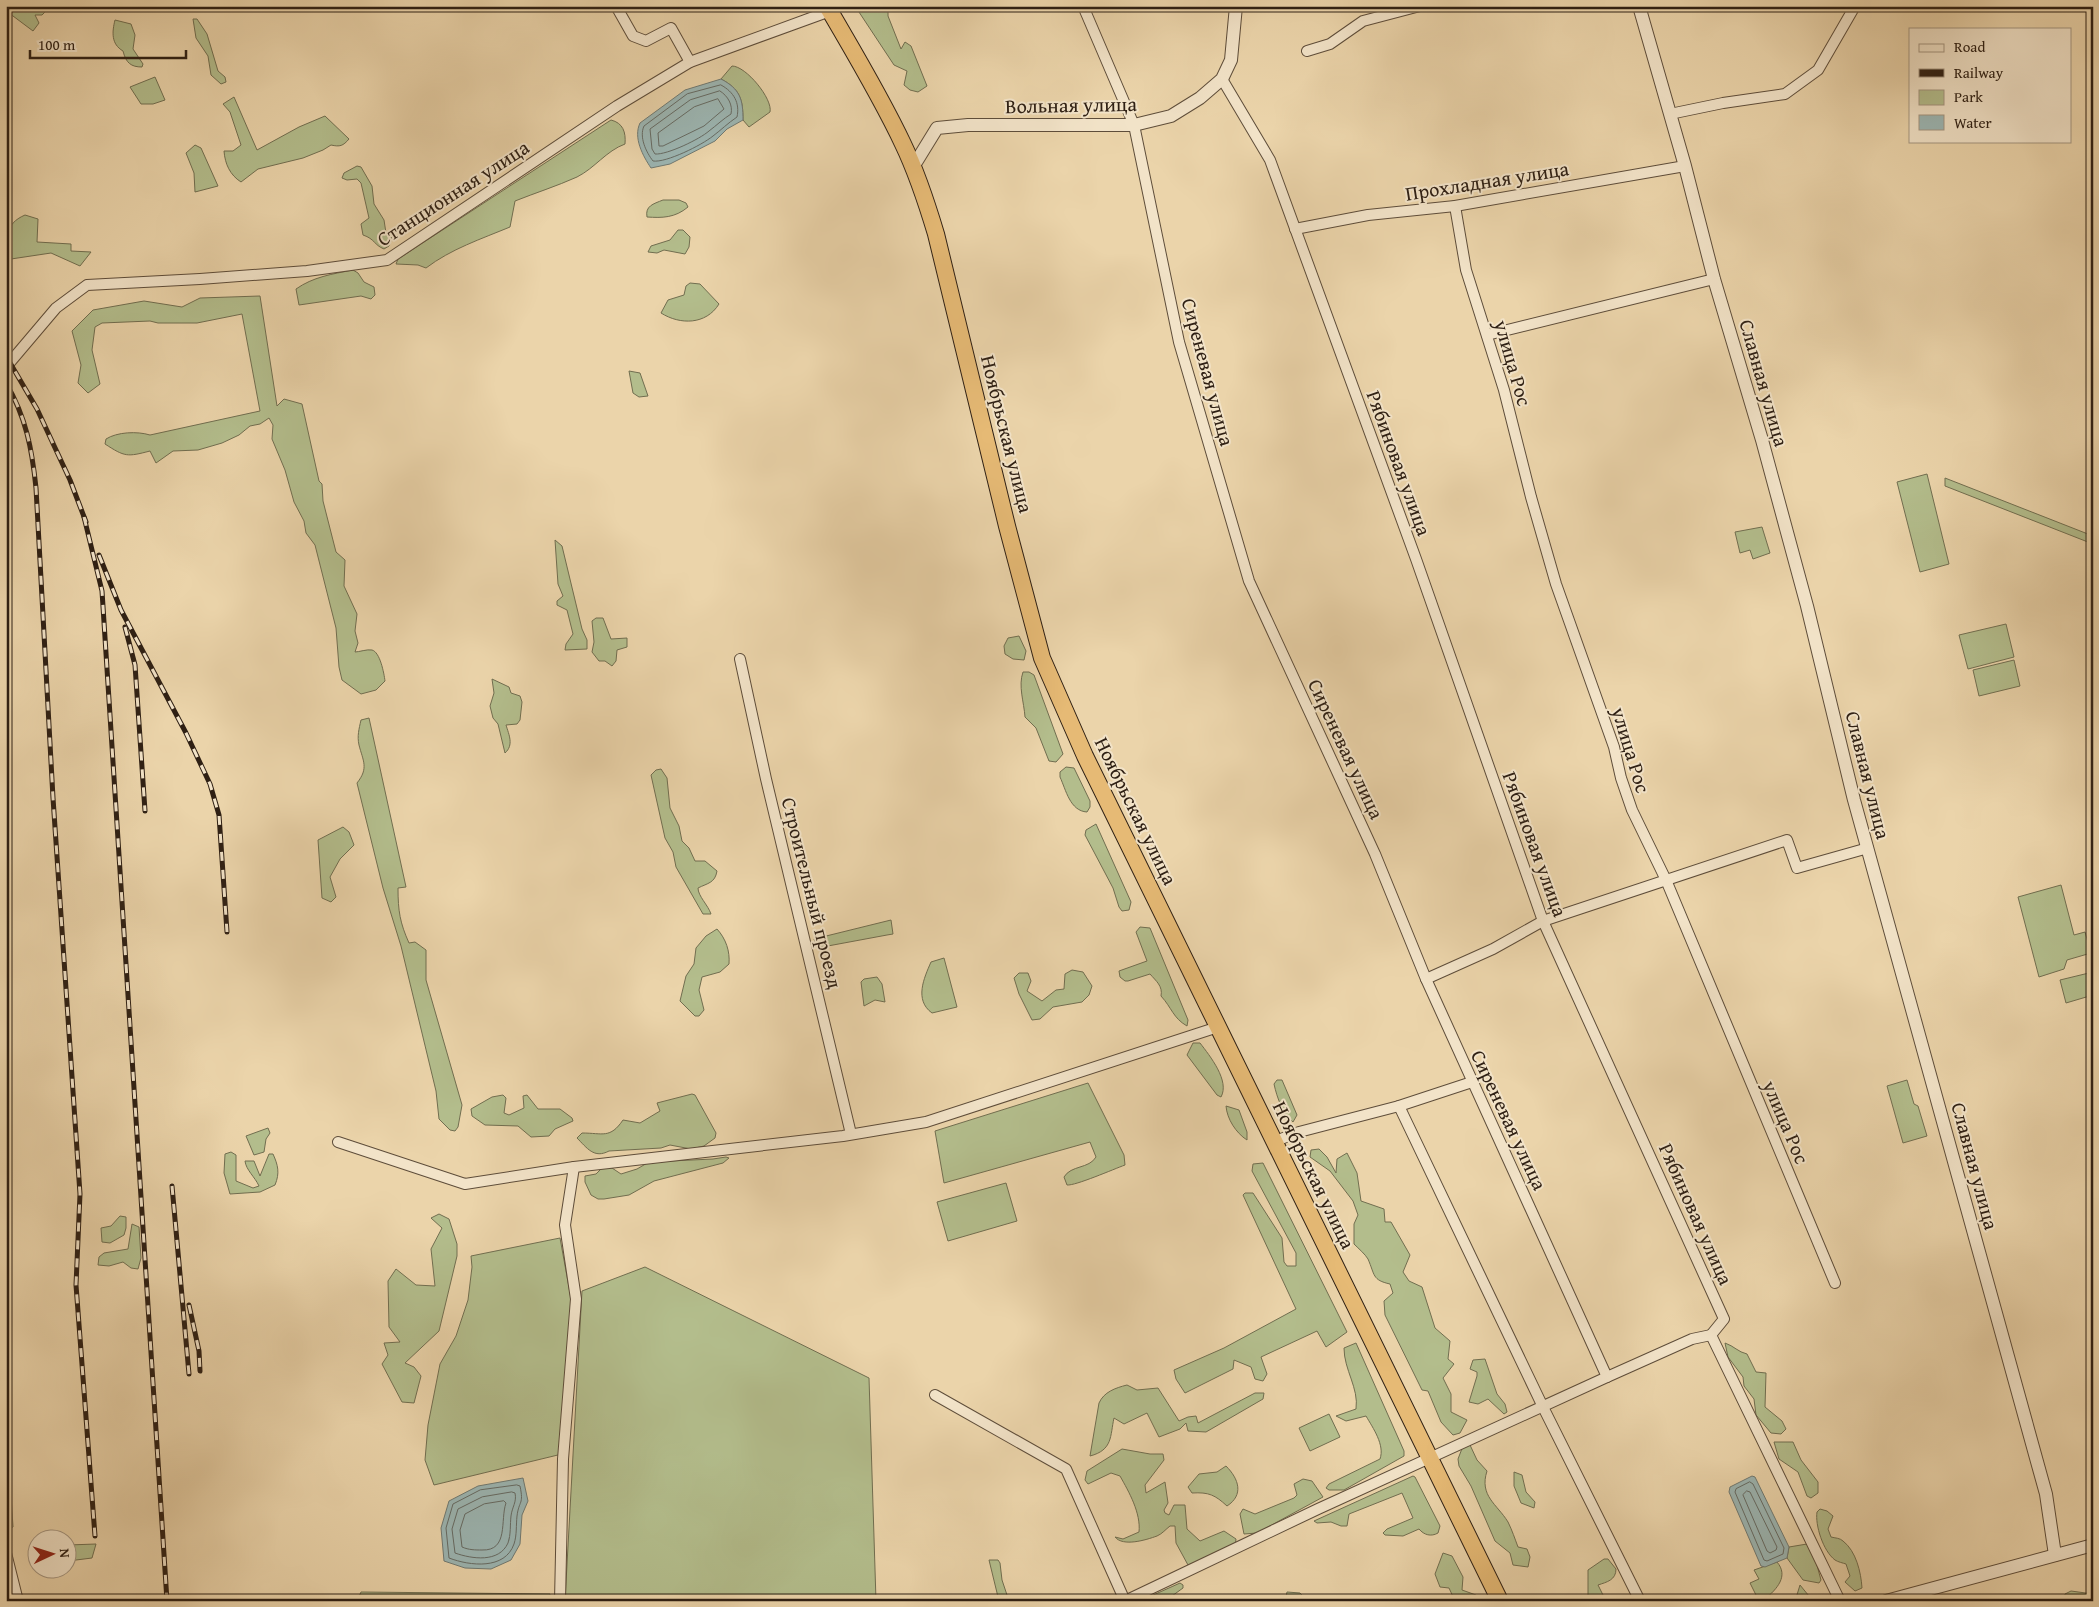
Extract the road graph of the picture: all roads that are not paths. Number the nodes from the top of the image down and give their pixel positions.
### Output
1 (616, 6) edge
2 (1084, 6) edge
3 (1236, 6) edge
4 (1420, 6) edge
5 (1639, 6) edge
6 (1854, 6) edge
7 (828, 9) edge
8 (1306, 51) dead end
9 (690, 62) junction
10 (1222, 79) junction
11 (1670, 114) junction
12 (1134, 125) junction
13 (1685, 166) junction
14 (913, 167) junction
15 (1455, 206) junction
16 (1294, 228) junction
17 (1714, 279) junction
18 (1487, 334) junction
19 (6, 367) edge
20 (740, 659) dead end
21 (1868, 848) junction
22 (1666, 880) junction
23 (1543, 921) junction
24 (1426, 979) junction
25 (1218, 1027) junction
26 (1472, 1082) junction
27 (1399, 1106) junction
28 (851, 1134) junction
29 (338, 1142) dead end
30 (1273, 1142) junction
31 (574, 1168) junction
32 (1835, 1283) dead end
33 (1711, 1335) junction
34 (1607, 1376) junction
35 (935, 1395) dead end
36 (1543, 1406) junction
37 (1430, 1458) junction
38 (2093, 1545) edge
39 (6, 1553) edge
40 (2056, 1555) junction
41 (18, 1601) edge
42 (560, 1601) edge
43 (1125, 1601) edge
44 (1500, 1601) edge
45 (1640, 1601) edge
46 (1840, 1601) edge
47 (1886, 1601) edge

1 - 9 street
2 - 12 street, Сиреневая улица
3 - 10 street, Вольная улица
4 - 8 street
5 - 11 street, Славная улица
6 - 11 street
7 - 9 street, Станционная улица
7 - 14 highway, Ноябрьская улица
9 - 19 street, Станционная улица
10 - 12 street, Вольная улица
10 - 16 street, Рябиновая улица
11 - 13 street, Славная улица
12 - 14 street, Вольная улица
12 - 24 street, Сиреневая улица
13 - 15 street, Прохладная улица
13 - 17 street, Славная улица
14 - 25 highway, Ноябрьская улица
15 - 16 street, Прохладная улица
15 - 18 street, улица Рос
16 - 23 street, Рябиновая улица
17 - 18 street
17 - 21 street, Славная улица
18 - 22 street, улица Рос
20 - 28 street, Строительный проезд
21 - 22 street
21 - 40 street, Славная улица
22 - 23 street
22 - 32 street, улица Рос
23 - 24 street
23 - 33 street, Рябиновая улица
24 - 26 street, Сиреневая улица
25 - 28 street
25 - 30 highway, Ноябрьская улица
26 - 27 street
26 - 34 street, Сиреневая улица
27 - 30 street
27 - 36 street
28 - 31 street
29 - 31 street
30 - 37 highway, Ноябрьская улица
31 - 42 street
33 - 34 street
33 - 46 street
34 - 36 street
35 - 43 street
36 - 37 street
36 - 45 street
37 - 43 street
37 - 44 highway, Ноябрьская улица
38 - 40 street
39 - 41 street
40 - 47 street

